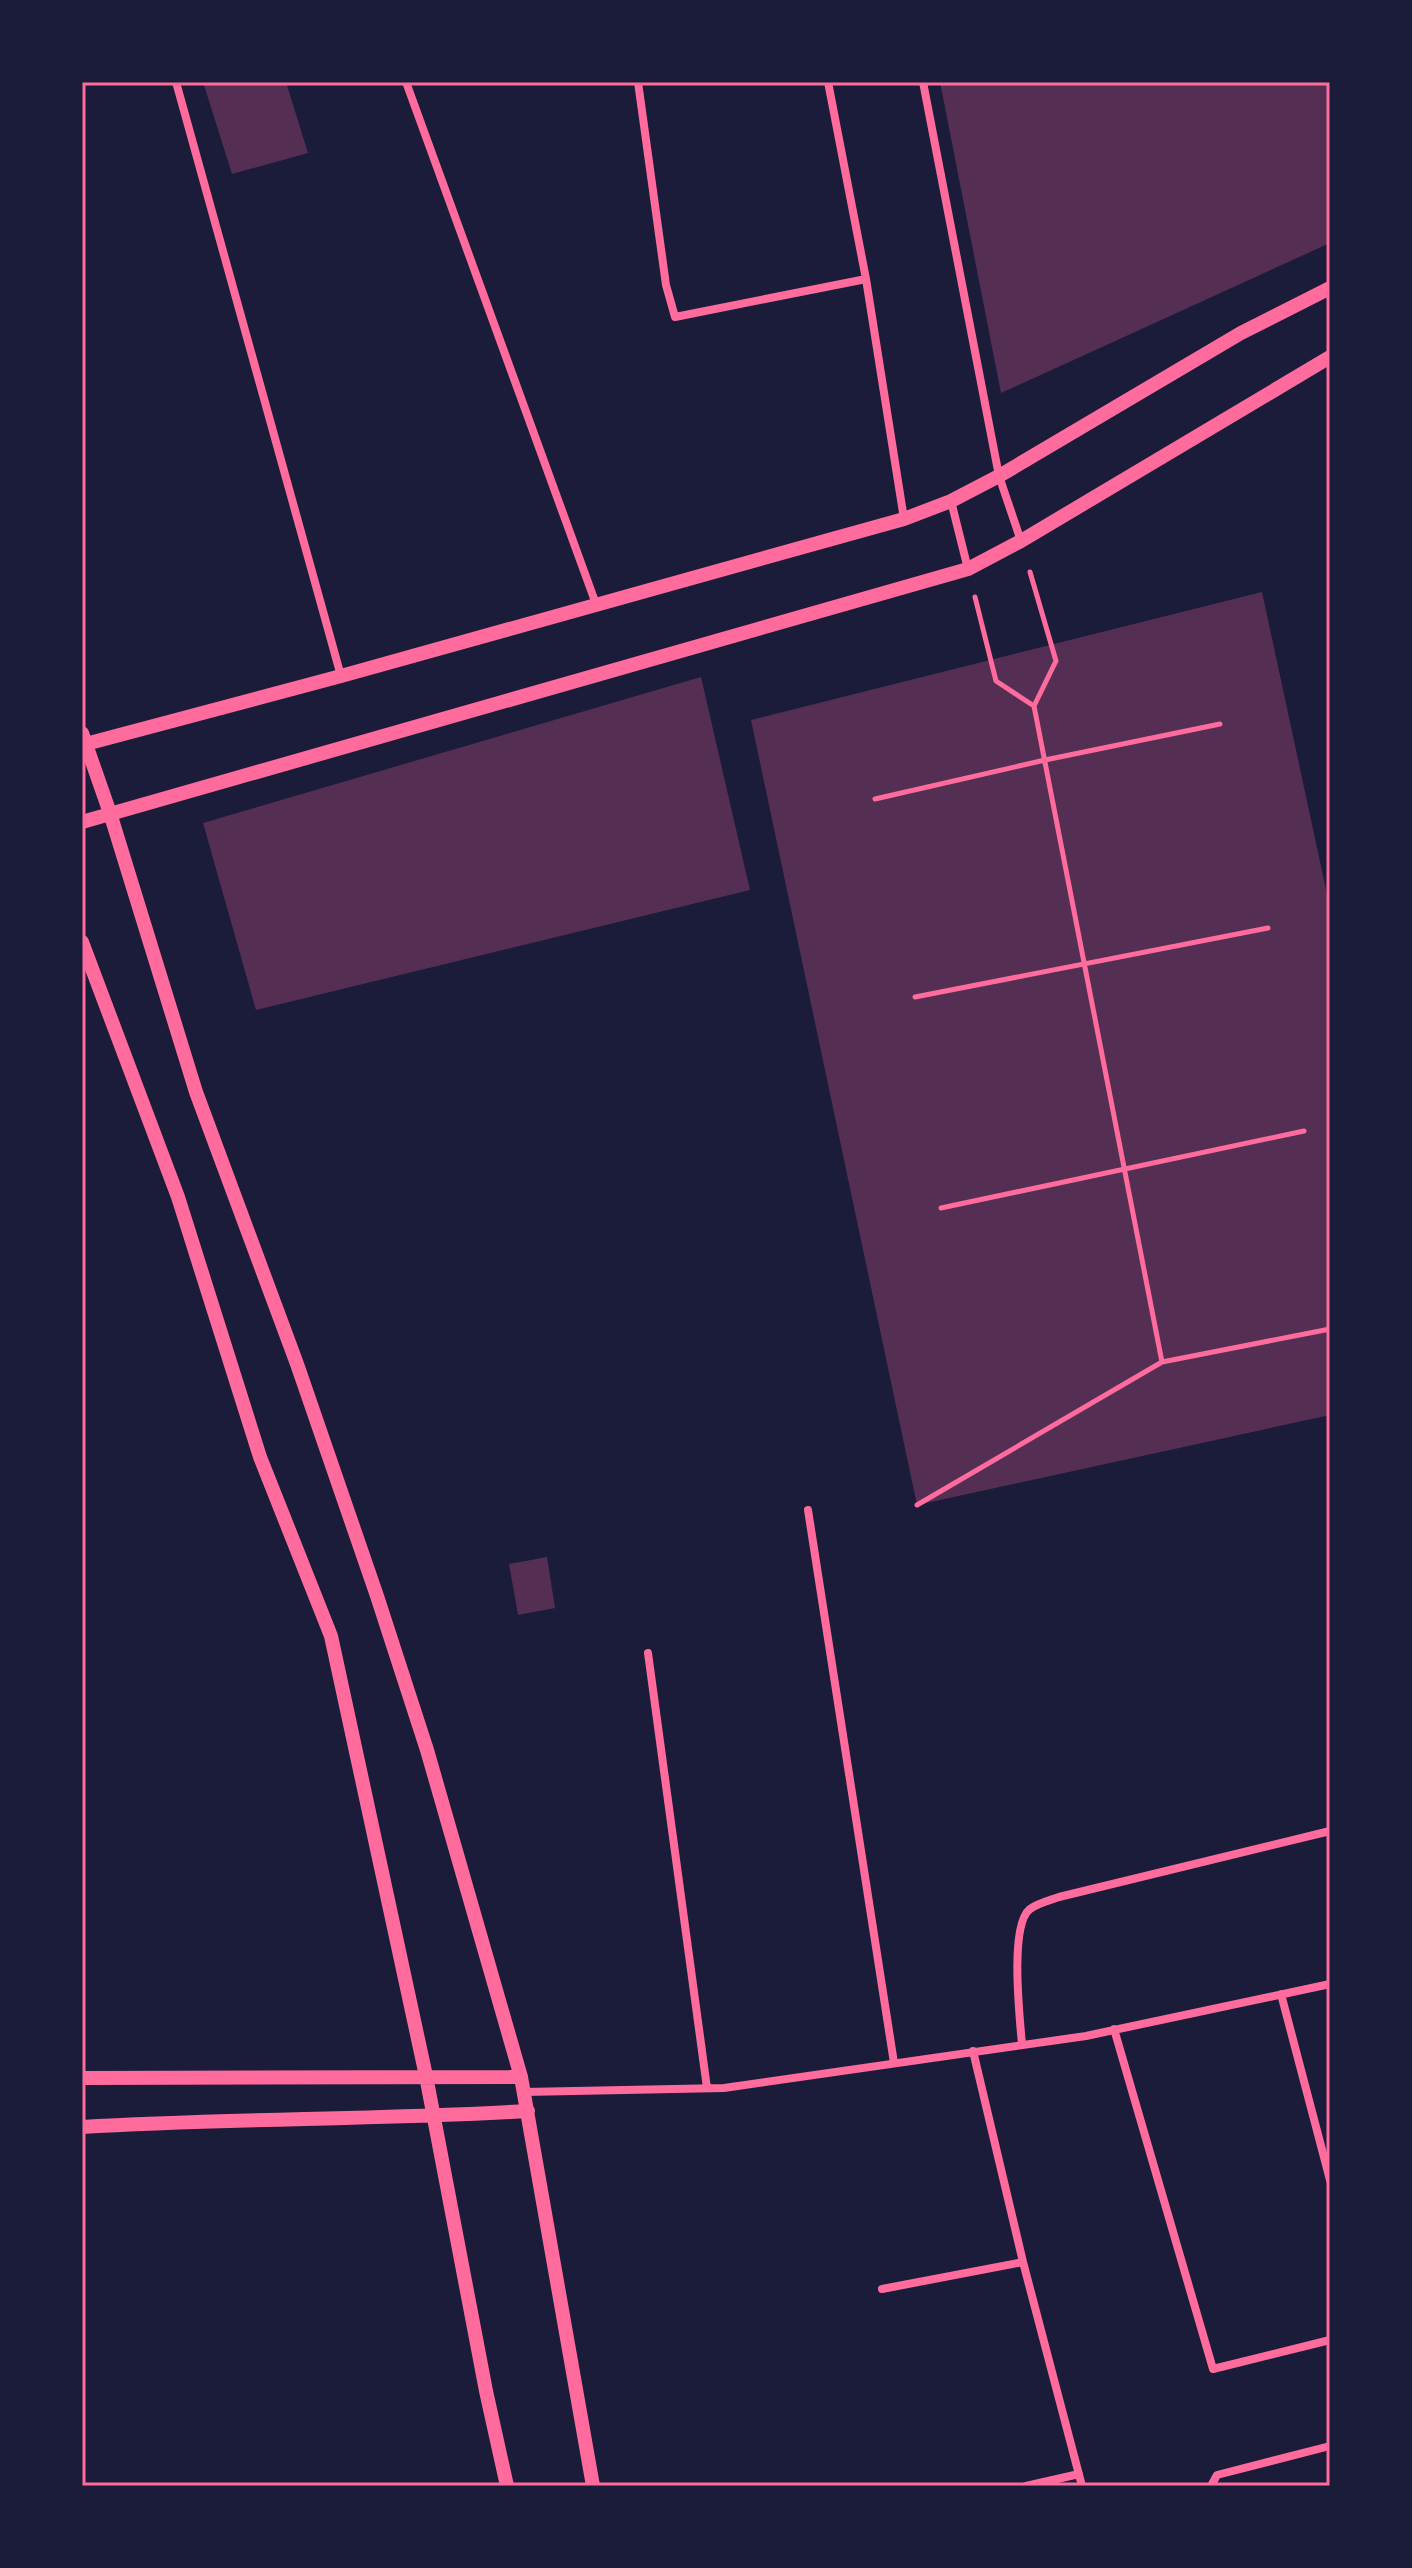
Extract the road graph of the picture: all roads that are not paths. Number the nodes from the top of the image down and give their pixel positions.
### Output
1 (176, 82) edge
2 (406, 82) edge
3 (638, 82) edge
4 (828, 82) edge
5 (923, 82) edge
6 (866, 279) junction
7 (1330, 288) edge
8 (1330, 357) edge
9 (999, 476) junction
10 (951, 501) junction
11 (904, 519) junction
12 (1021, 541) junction
13 (968, 569) junction
14 (596, 604) junction
15 (341, 676) junction
16 (83, 740) edge
17 (110, 813) junction
18 (82, 822) edge
19 (82, 942) edge
20 (808, 1510) dead end
21 (648, 1653) dead end
22 (1330, 1831) edge
23 (1330, 1984) edge
24 (1281, 1994) junction
25 (1114, 2029) junction
26 (1022, 2045) junction
27 (973, 2051) junction
28 (894, 2063) junction
29 (426, 2076) junction
30 (82, 2078) edge
31 (523, 2085) junction
32 (707, 2088) junction
33 (528, 2111) junction
34 (434, 2117) junction
35 (82, 2127) edge
36 (1330, 2180) edge
37 (1023, 2262) junction
38 (882, 2289) dead end
39 (1330, 2340) edge
40 (1330, 2446) edge
41 (1079, 2474) junction
42 (507, 2486) edge
43 (593, 2486) edge
44 (1026, 2486) edge
45 (1082, 2486) edge
46 (1211, 2486) edge

1 - 15 street
2 - 14 street
3 - 6 street
4 - 6 street
5 - 9 street
6 - 11 street
7 - 9 street
8 - 12 street
9 - 10 street
9 - 12 street
10 - 11 street
10 - 13 street
11 - 14 street
12 - 13 street
13 - 17 street
14 - 15 street
15 - 16 street
16 - 17 street
17 - 18 street
17 - 31 street
19 - 29 street
20 - 28 street
21 - 32 street
22 - 26 street
23 - 24 street
24 - 25 street
24 - 36 street
25 - 26 street
25 - 39 street
26 - 27 street
27 - 28 street
27 - 37 street
28 - 32 street
29 - 30 street
29 - 31 street
29 - 34 street
31 - 32 street
31 - 33 street
33 - 34 street
33 - 43 street
34 - 35 street
34 - 42 street
37 - 38 street
37 - 41 street
40 - 46 street
41 - 44 street
41 - 45 street

